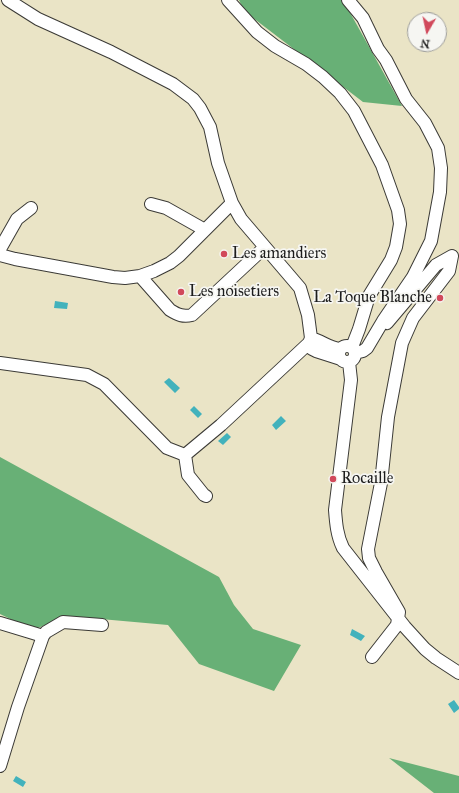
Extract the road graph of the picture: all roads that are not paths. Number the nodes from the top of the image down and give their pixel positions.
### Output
1 (8, 0) edge
2 (228, 0) edge
3 (348, 0) edge
4 (232, 203) junction
5 (151, 204) dead end
6 (31, 208) dead end
7 (241, 219) junction
8 (215, 221) junction
9 (205, 230) junction
10 (265, 247) junction
11 (0, 249) edge
12 (0, 254) edge
13 (140, 276) junction
14 (383, 321) junction
15 (310, 340) junction
16 (347, 354) junction
17 (0, 362) edge
18 (185, 455) junction
19 (206, 496) dead end
20 (397, 617) junction
21 (0, 623) edge
22 (102, 625) dead end
23 (43, 636) junction
24 (372, 656) dead end
25 (459, 673) edge
26 (0, 766) edge

1 - 4 street
2 - 16 street
3 - 14 street
4 - 7 street
4 - 8 street
5 - 9 street
6 - 11 street
7 - 8 street
7 - 10 street
8 - 9 street
9 - 13 street
10 - 13 street
10 - 15 street
12 - 13 street
14 - 16 street
14 - 20 street
15 - 16 street
15 - 18 street
16 - 20 street
17 - 18 street
18 - 19 street
20 - 24 street
20 - 25 street
21 - 23 street
22 - 23 street
23 - 26 street

